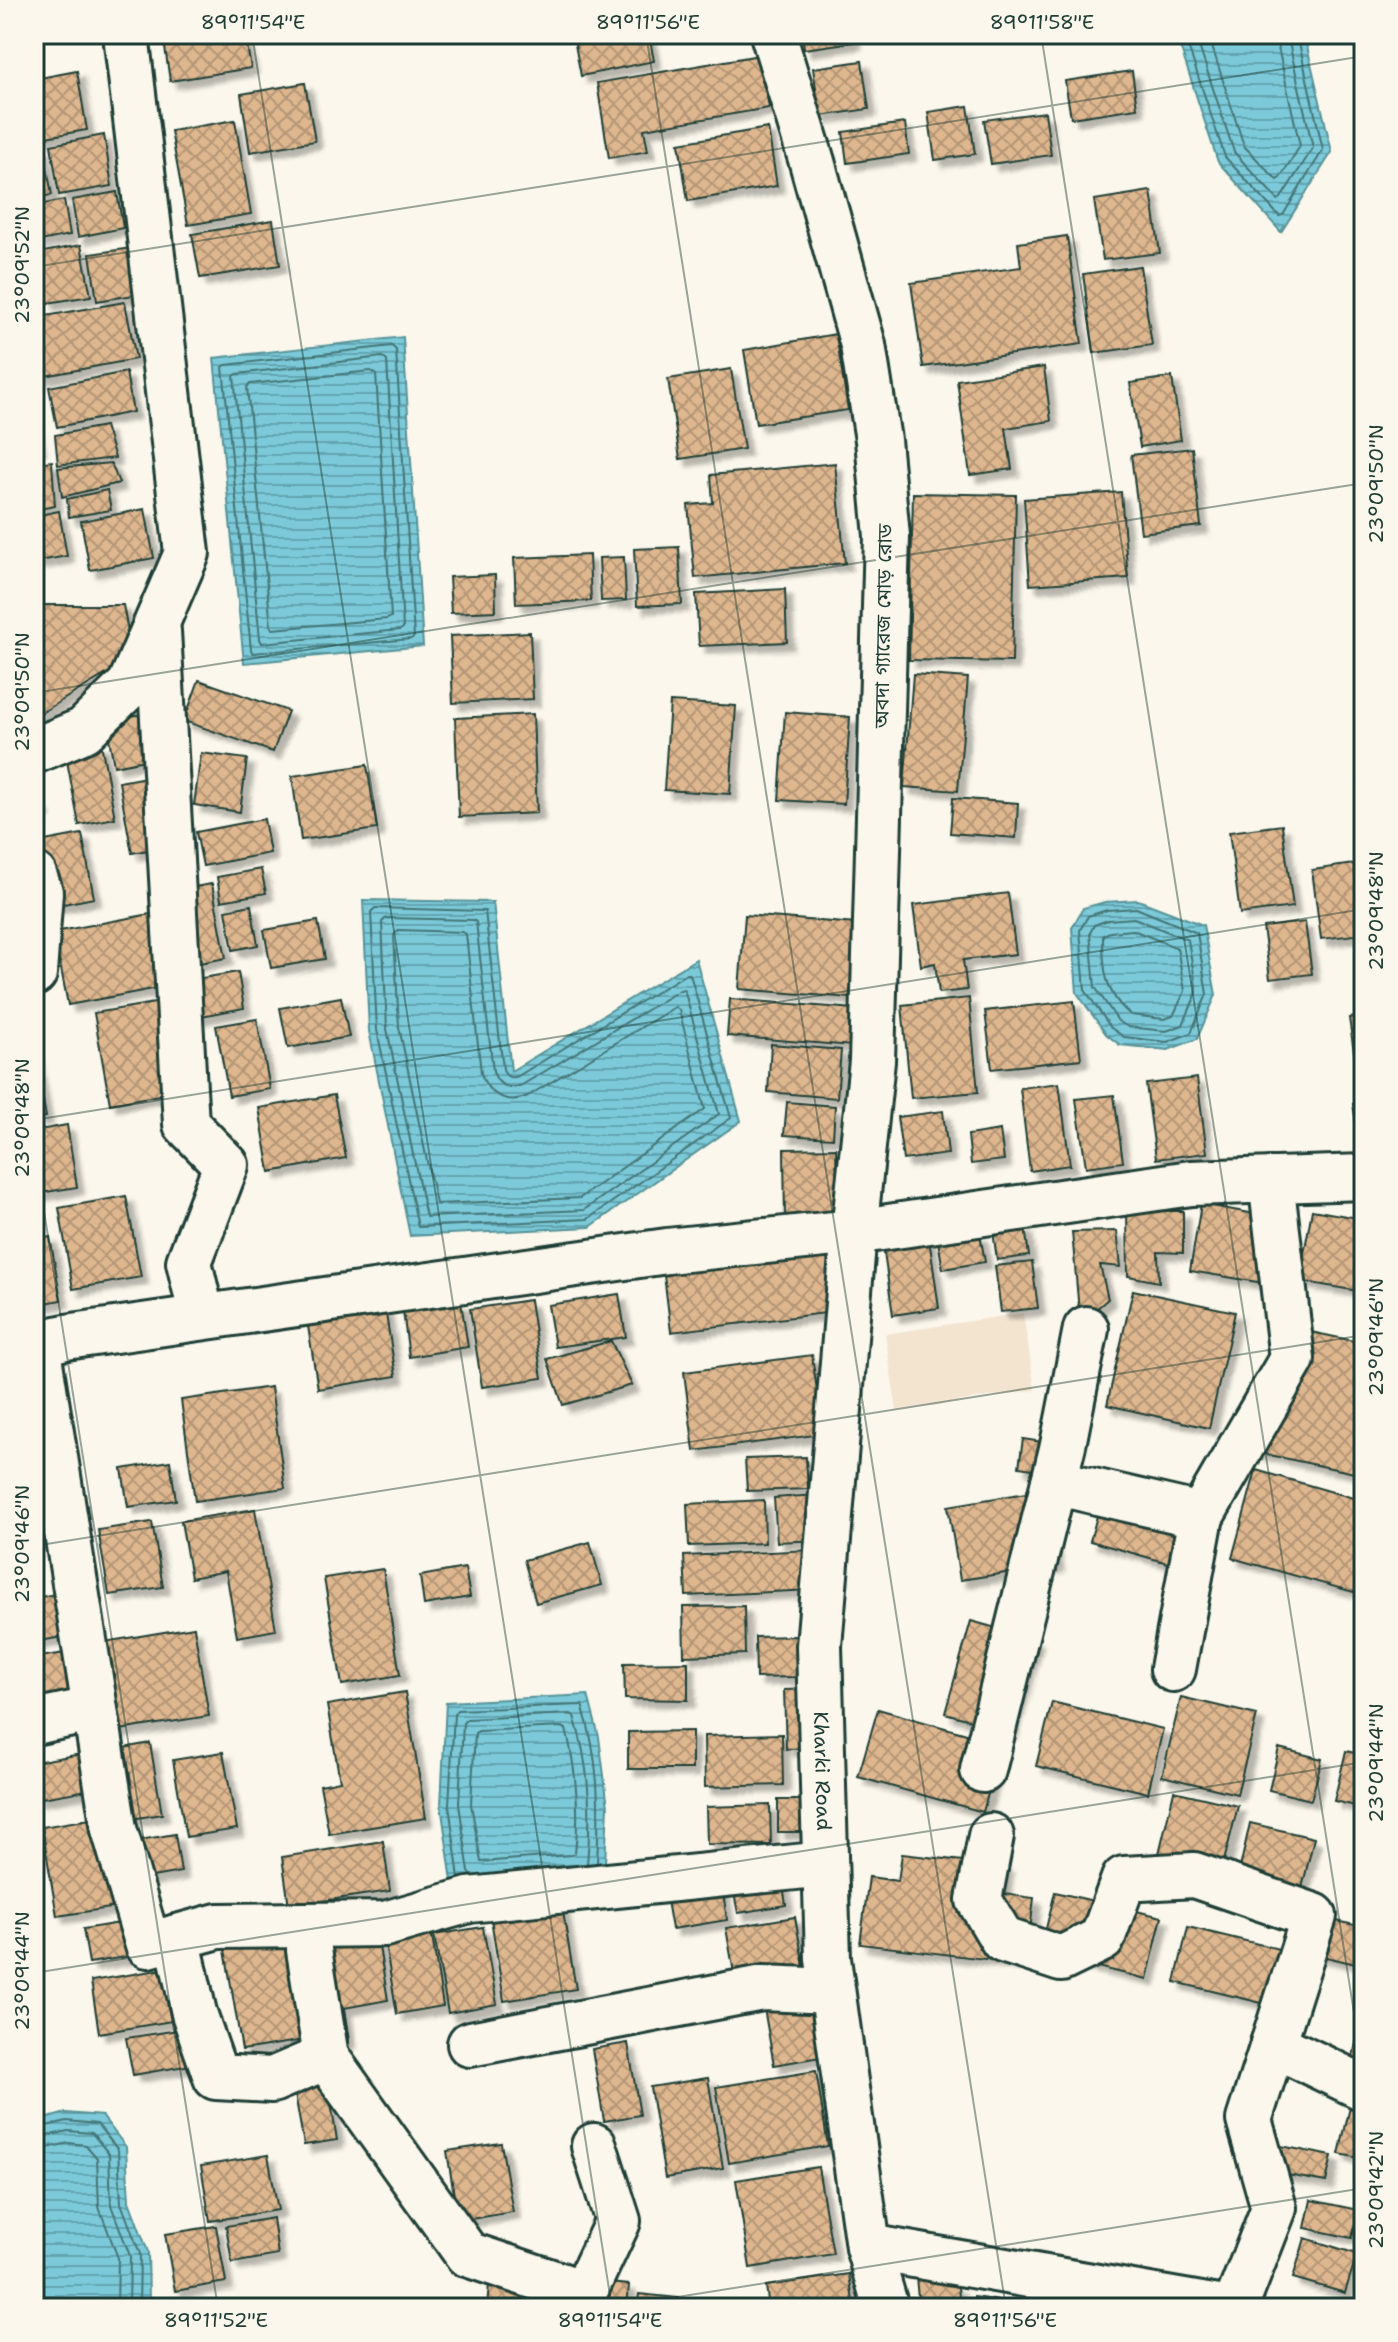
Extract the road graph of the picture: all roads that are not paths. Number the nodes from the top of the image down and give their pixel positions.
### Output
1 (126, 34) edge
2 (773, 34) edge
3 (157, 621) junction
4 (34, 751) edge
5 (34, 875) edge
6 (34, 973) edge
7 (1364, 1177) edge
8 (1271, 1180) junction
9 (854, 1232) junction
10 (202, 1317) junction
11 (1086, 1329) dead end
12 (35, 1344) edge
13 (1054, 1482) junction
14 (1201, 1516) junction
15 (1173, 1669) dead end
16 (77, 1713) dead end
17 (34, 1722) edge
18 (983, 1770) dead end
19 (991, 1836) dead end
20 (825, 1864) junction
21 (177, 1937) junction
22 (309, 1950) dead end
23 (832, 1991) junction
24 (470, 2044) dead end
25 (1273, 2044) junction
26 (326, 2057) junction
27 (1364, 2088) edge
28 (594, 2146) dead end
29 (868, 2247) junction
30 (886, 2308) edge
31 (1218, 2308) edge
32 (1235, 2308) edge

1 - 3 street
2 - 9 street, অবদা গ্যারেজ মোড় রোড
3 - 4 street
3 - 10 street
5 - 6 street
7 - 8 street
8 - 9 street
8 - 14 street
9 - 10 street
9 - 20 street, Kharki Road
10 - 12 street
11 - 13 street
12 - 21 street
13 - 14 street
13 - 18 street
14 - 15 street
16 - 17 street
19 - 25 street
20 - 21 street
20 - 23 street, Kharki Road
21 - 26 street
22 - 26 street
23 - 24 street
23 - 29 street, Kharki Road
25 - 27 street
25 - 32 street
26 - 28 street
29 - 30 street, Kharki Road
29 - 31 street

